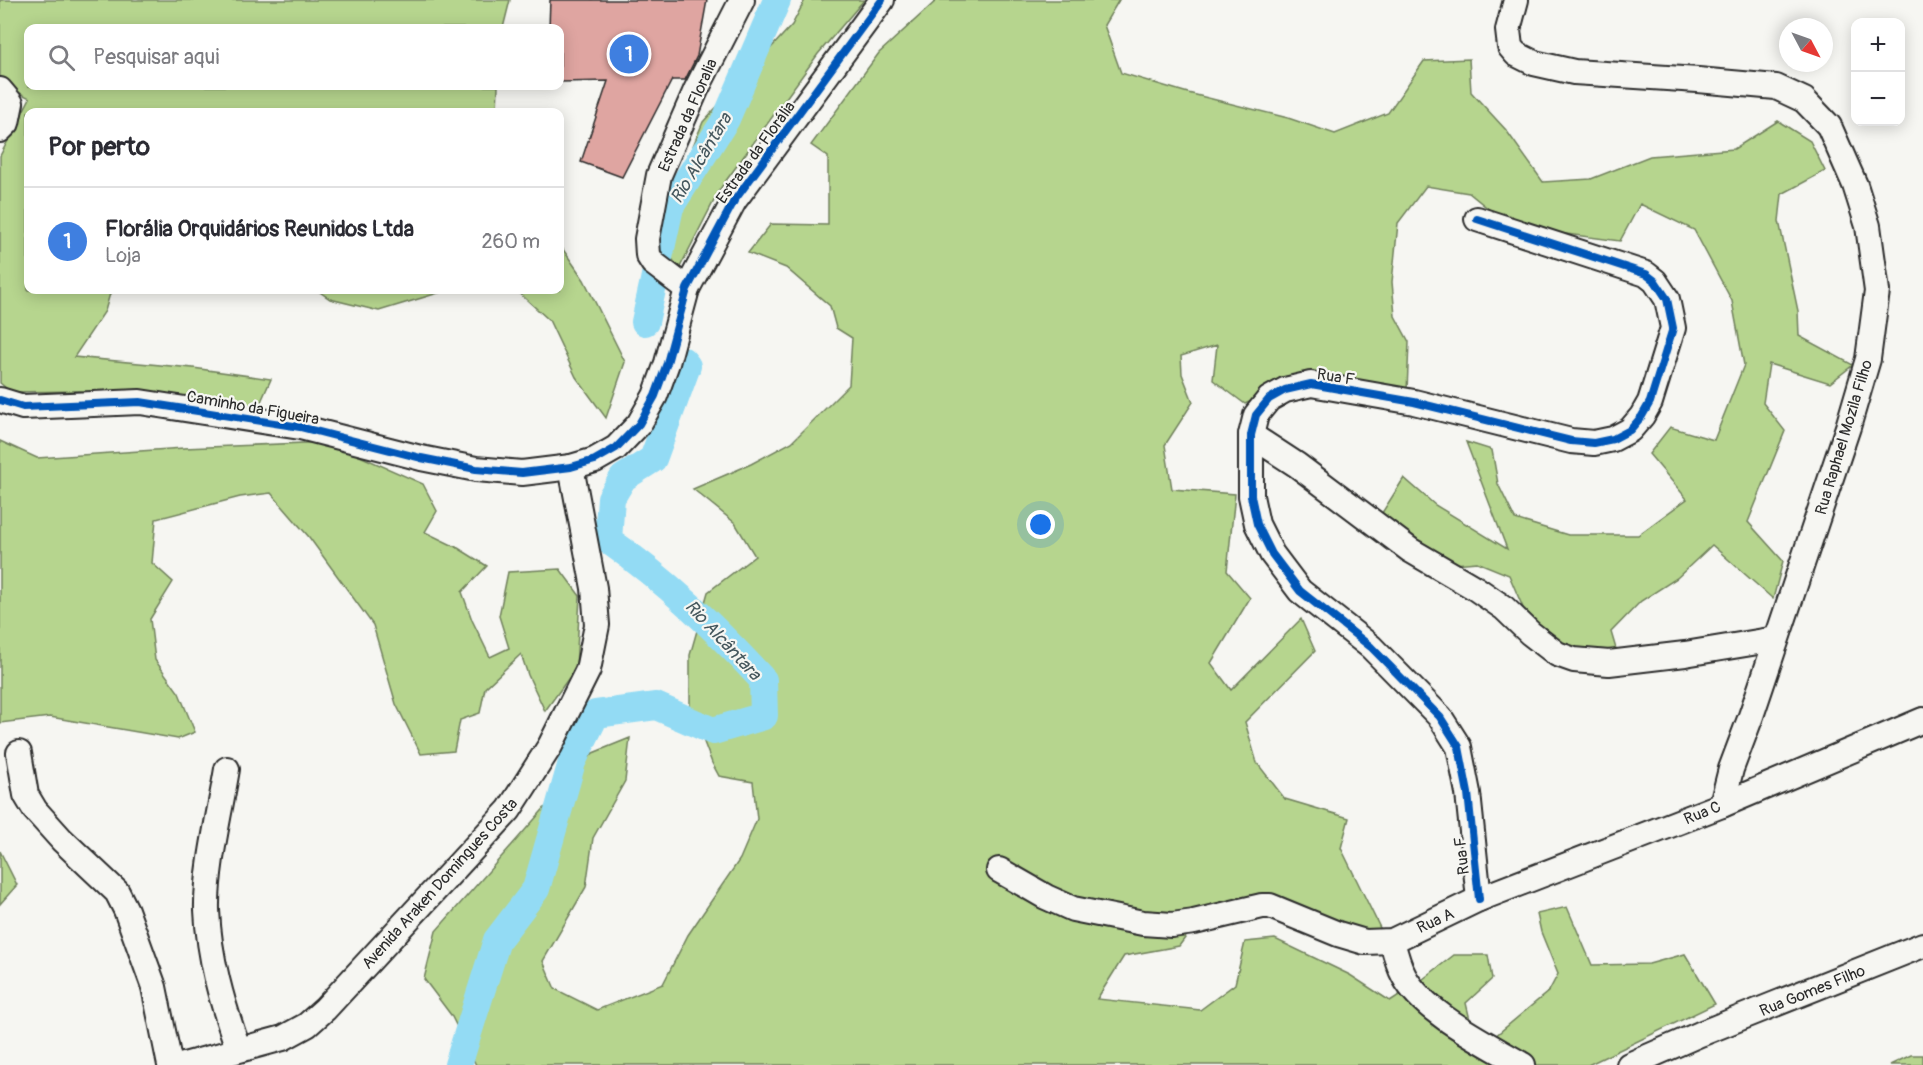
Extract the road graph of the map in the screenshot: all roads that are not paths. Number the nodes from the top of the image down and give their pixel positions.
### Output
1 (742, 0) edge
2 (882, 0) edge
3 (1516, 0) edge
4 (0, 90) edge
5 (0, 130) edge
6 (1477, 219) dead end
7 (687, 288) junction
8 (0, 400) edge
9 (1251, 435) junction
10 (571, 466) junction
11 (1776, 639) junction
12 (1923, 720) edge
13 (19, 753) dead end
14 (227, 769) dead end
15 (1722, 805) junction
16 (999, 870) dead end
17 (1479, 899) junction
18 (1392, 941) junction
19 (1923, 945) edge
20 (238, 1048) junction
21 (170, 1065) edge
22 (184, 1065) edge
23 (1523, 1065) edge
24 (1629, 1065) edge

1 - 7 street, Estrada da Floralia
2 - 7 street, Estrada da Florália
3 - 11 street, Rua Raphael Mozila Filho
4 - 5 street
6 - 9 street, Rua F
7 - 10 street, Estrada da Florália
8 - 10 street, Caminho da Figueira
9 - 11 street
9 - 17 street, Rua F
10 - 20 street, Avenida Araken Domingues Costa
11 - 15 street, Rua Raphael Mozila Filho
12 - 15 street, Rua C
13 - 21 street
14 - 20 street
15 - 17 street, Rua C
16 - 18 street
17 - 18 street, Rua A
18 - 23 street
19 - 24 street, Rua Gomes Filho
20 - 22 street, Avenida Araken Domingues Costa

